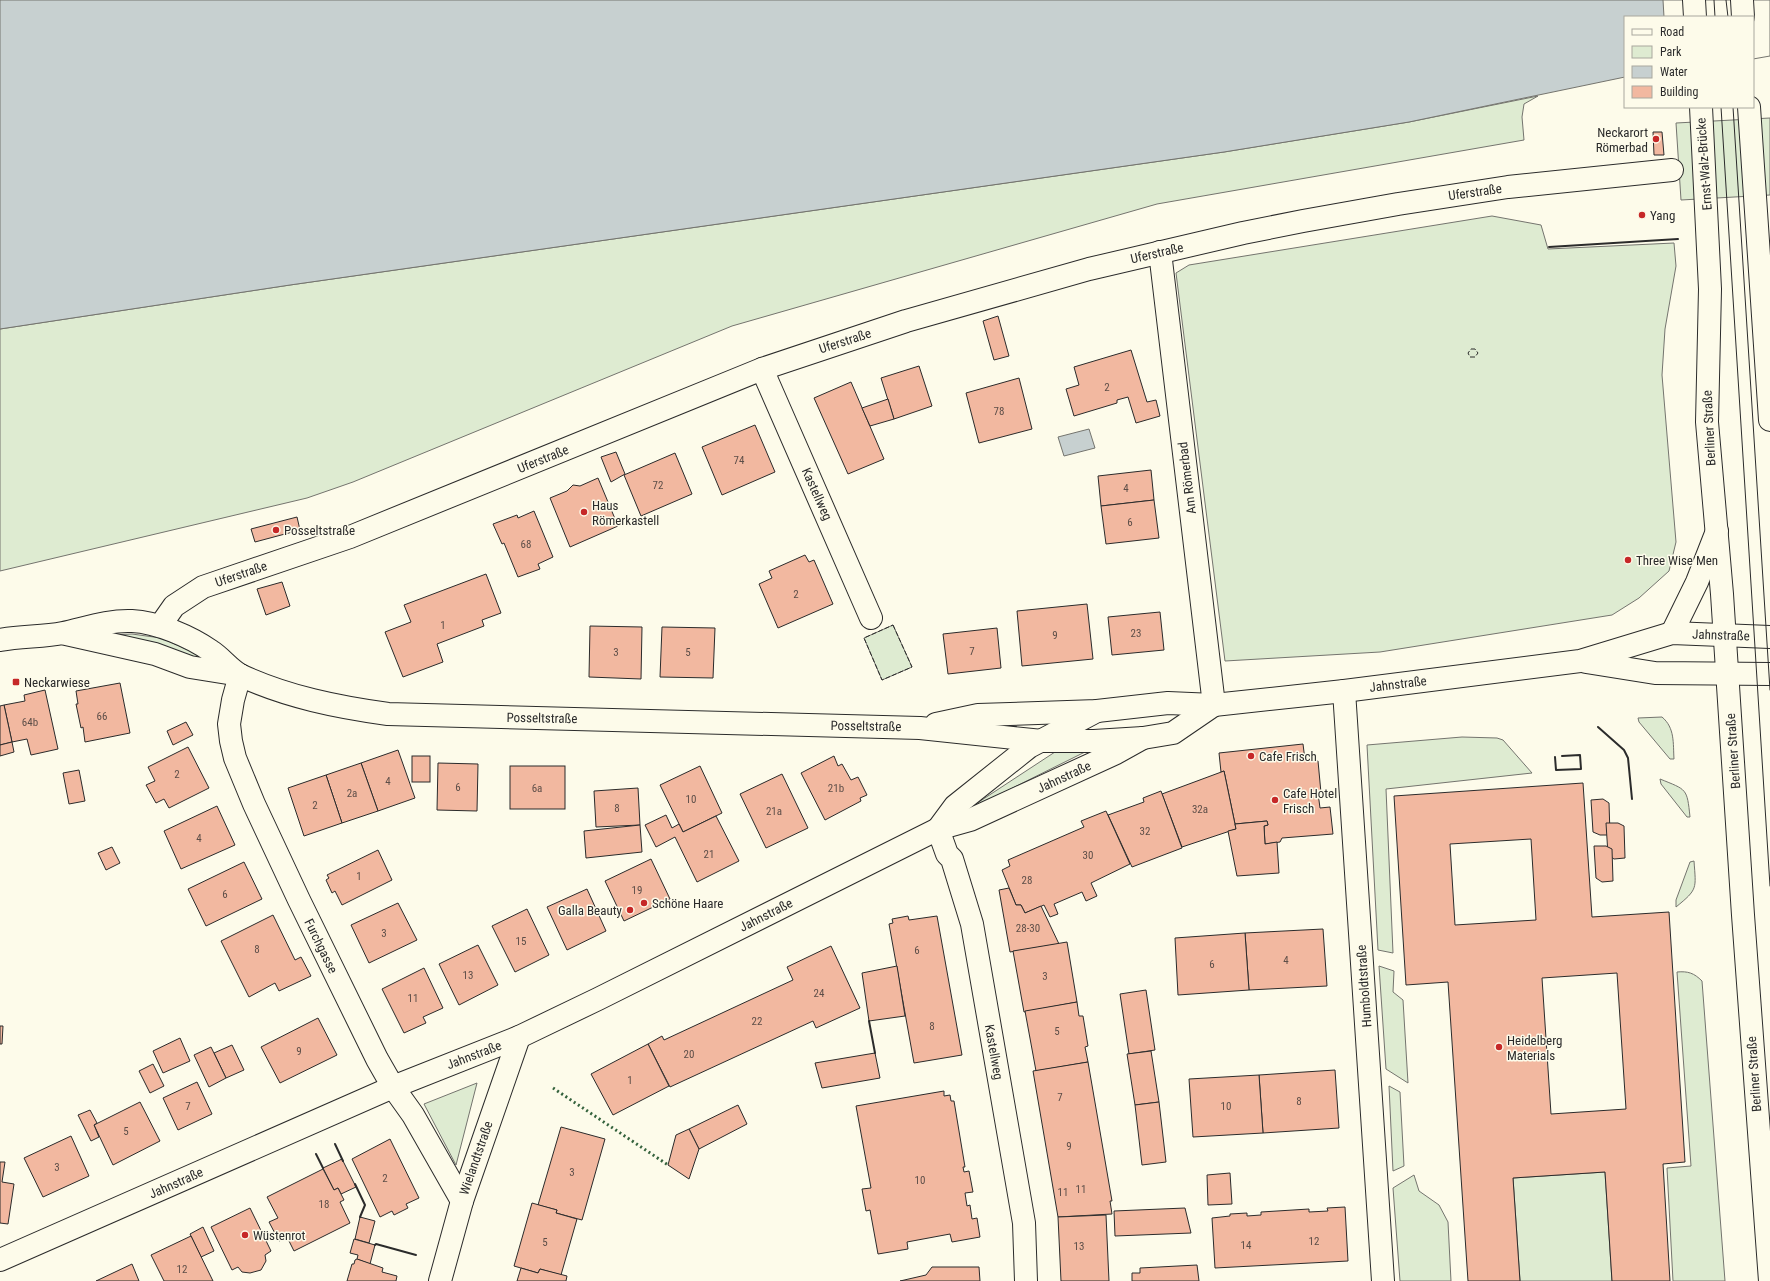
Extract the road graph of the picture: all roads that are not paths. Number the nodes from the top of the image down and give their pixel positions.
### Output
1 (1694, 0) edge
2 (1742, 0) edge
3 (1695, 16) edge
4 (1743, 16) edge
5 (1700, 108) edge
6 (1749, 108) edge
7 (1672, 170) dead end
8 (1708, 220) joint
9 (1160, 252) junction
10 (762, 369) junction
11 (1770, 420) edge
12 (1717, 531) junction
13 (871, 618) dead end
14 (160, 626) junction
15 (63, 633) junction
16 (1672, 633) junction
17 (1725, 635) junction
18 (1770, 637) edge
19 (0, 640) edge
20 (1580, 661) junction
21 (1728, 673) junction
22 (1770, 674) edge
23 (240, 675) junction
24 (1344, 691) junction
25 (1214, 705) junction
26 (1097, 711) junction
27 (920, 728) junction
28 (1143, 738) junction
29 (1042, 741) junction
30 (938, 829) junction
31 (519, 1037) junction
32 (393, 1087) junction
33 (462, 1201) junction
34 (0, 1260) edge
35 (440, 1281) edge
36 (1026, 1281) edge
37 (1383, 1281) edge
38 (1770, 1281) edge

1 - 3 street
2 - 4 street
5 - 8 street, Ernst-Walz-Brücke
6 - 11 street
7 - 9 street, Uferstraße
8 - 12 street, Berliner Straße
9 - 10 street, Uferstraße
9 - 25 street, Am Römerbad
10 - 13 street, Kastellweg
10 - 14 street, Uferstraße
12 - 16 street
12 - 17 street, Berliner Straße
14 - 15 street
14 - 23 street, Posseltstraße
15 - 19 street
15 - 23 street
16 - 17 street, Jahnstraße
16 - 20 street, Jahnstraße
17 - 18 street, Jahnstraße
17 - 21 street, Berliner Straße
20 - 21 street, Jahnstraße
20 - 24 street, Jahnstraße
21 - 22 street, Jahnstraße
21 - 38 street, Berliner Straße
23 - 27 street, Posseltstraße
23 - 32 street, Furchgasse
24 - 25 street, Jahnstraße
24 - 37 street, Humboldtstraße
25 - 26 street, Jahnstraße
25 - 28 street, Jahnstraße
26 - 27 street, Posseltstraße
26 - 29 street, Jahnstraße
27 - 29 street, Posseltstraße
28 - 29 street, Jahnstraße
28 - 30 street, Jahnstraße
29 - 30 street, Jahnstraße
30 - 31 street, Jahnstraße
30 - 36 street, Kastellweg
31 - 32 street, Jahnstraße
31 - 33 street, Wielandtstraße
32 - 33 street, Furchgasse
32 - 34 street, Jahnstraße
33 - 35 street, Wielandtstraße

